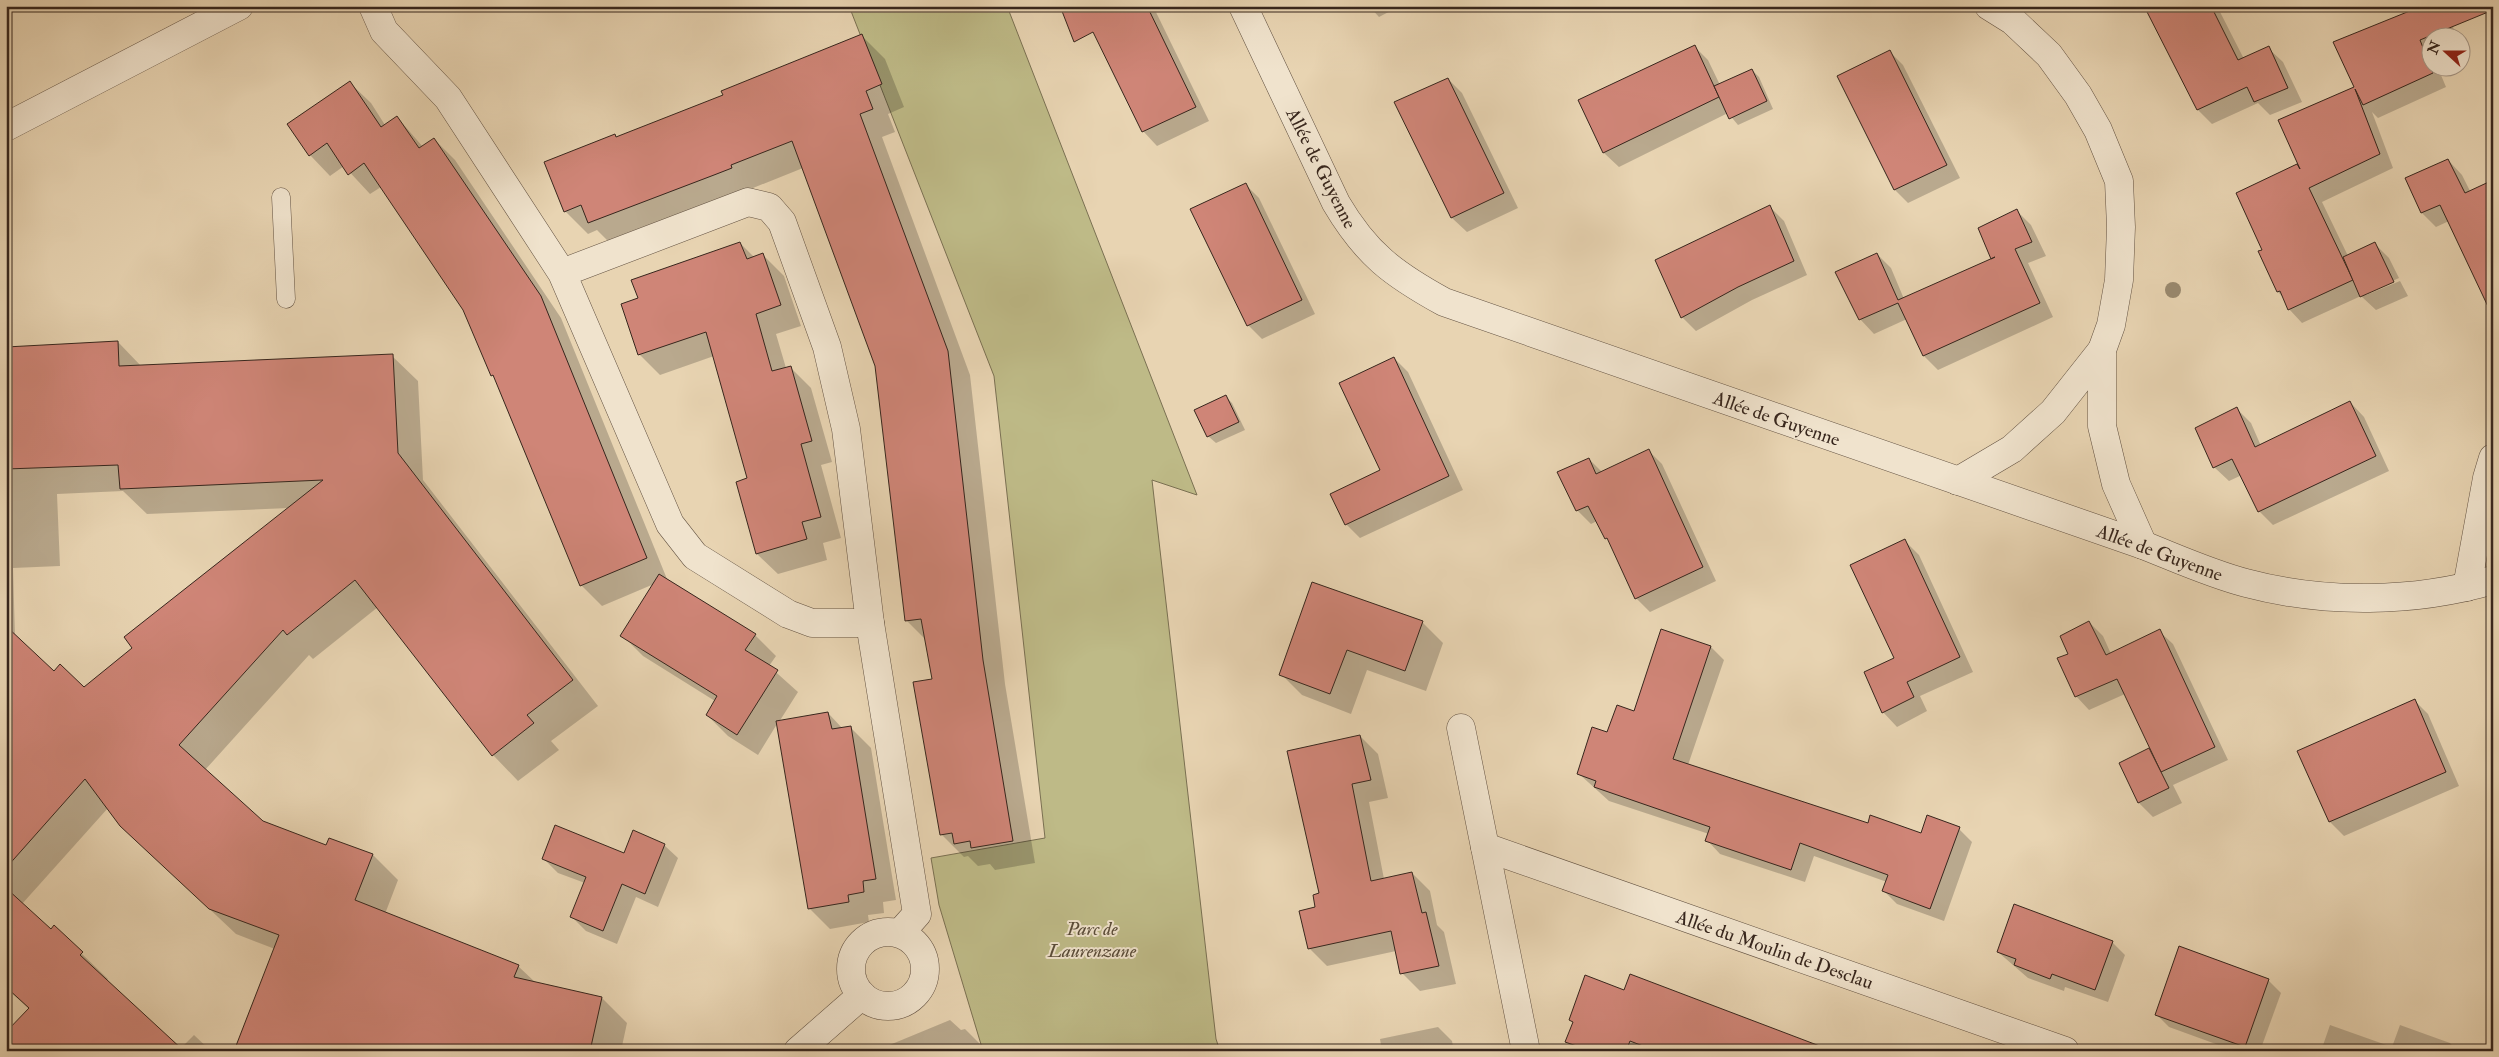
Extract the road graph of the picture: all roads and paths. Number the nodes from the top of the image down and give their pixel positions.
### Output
1 (239, 6) edge
2 (373, 6) edge
3 (1243, 6) edge
4 (1989, 6) edge
5 (6, 127) edge
6 (282, 197) dead end
7 (562, 273) junction
8 (286, 299) dead end
9 (2102, 350) junction
10 (2493, 458) edge
11 (1958, 481) junction
12 (2143, 545) junction
13 (2480, 584) edge
14 (870, 623) junction
15 (1461, 728) dead end
16 (1485, 847) junction
17 (900, 933) junction
18 (862, 995) junction
19 (798, 1051) edge
20 (1526, 1051) edge
21 (2065, 1051) edge

1 - 5 street
2 - 7 street
3 - 11 street, Allée de Guyenne
4 - 9 street
6 - 8 lane
7 - 14 street
7 - 14 street
9 - 11 street
9 - 12 street
10 - 13 street, Allée de Guyenne
11 - 12 street, Allée de Guyenne
12 - 13 street, Allée de Guyenne
14 - 17 street
15 - 16 street
16 - 20 street
16 - 21 street, Allée du Moulin de Desclau
17 - 18 street
17 - 18 street
18 - 19 street

